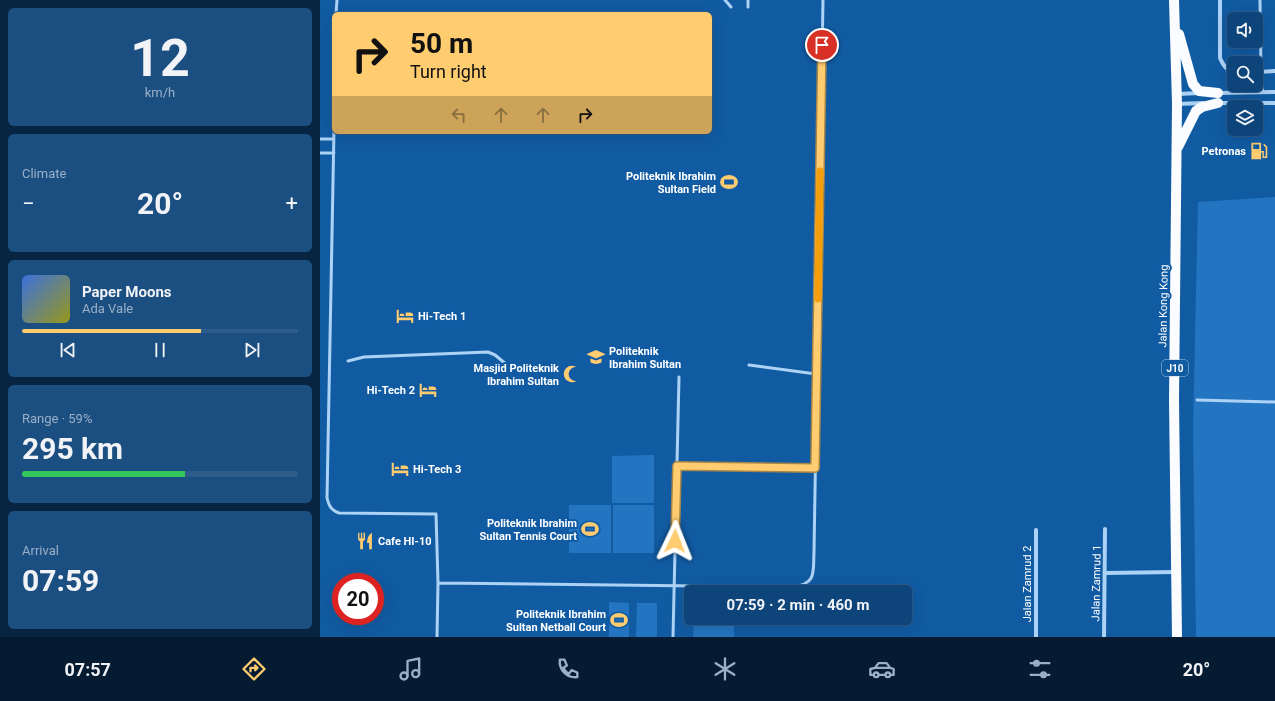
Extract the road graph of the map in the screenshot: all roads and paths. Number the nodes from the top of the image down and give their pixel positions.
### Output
1 (337, 0) edge
2 (725, 0) edge
3 (748, 0) edge
4 (823, 0) edge
5 (1174, 0) edge
6 (1220, 0) edge
7 (1260, 0) edge
8 (731, 7) dead end
9 (748, 7) dead end
10 (336, 12) edge
11 (1175, 19) junction
12 (1261, 56) edge
13 (1227, 68) edge
14 (1275, 71) edge
15 (1263, 72) edge
16 (1262, 92) edge
17 (1263, 92) edge
18 (1275, 92) edge
19 (1218, 98) junction
20 (1177, 99) junction
21 (1275, 103) edge
22 (334, 134) edge
23 (320, 139) edge
24 (334, 140) junction
25 (1177, 149) junction
26 (320, 153) edge
27 (334, 153) junction
28 (348, 361) dead end
29 (506, 364) dead end
30 (749, 365) dead end
31 (816, 374) junction
32 (679, 377) dead end
33 (1197, 400) dead end
34 (1275, 402) edge
35 (677, 466) junction
36 (815, 468) junction
37 (1105, 529) dead end
38 (1036, 530) dead end
39 (1176, 572) junction
40 (1105, 573) junction
41 (438, 583) junction
42 (674, 585) junction
43 (437, 637) edge
44 (673, 637) edge
45 (1036, 637) edge
46 (1104, 637) edge
47 (1177, 637) edge

1 - 10 lane
2 - 8 lane
3 - 9 lane
4 - 31 lane
5 - 11 main road, Jalan Kong Kong / J10
6 - 13 street
7 - 12 lane
11 - 19 main road
11 - 20 main road, Jalan Kong Kong / J10
14 - 15 street
16 - 19 street
17 - 18 street
19 - 20 street
19 - 20 street
19 - 21 street
19 - 25 main road
20 - 25 main road, Jalan Kong Kong / J10
22 - 24 lane
23 - 24 lane
24 - 27 lane
25 - 39 main road, Jalan Kong Kong / J10
26 - 27 lane
27 - 41 lane
28 - 29 lane
30 - 31 lane
31 - 36 lane
32 - 35 lane
33 - 34 lane
35 - 36 lane
35 - 42 lane
36 - 42 lane
37 - 40 street, Jalan Zamrud 1
38 - 45 street, Jalan Zamrud 2
39 - 40 street
39 - 47 main road, Jalan Kong Kong / J10
40 - 46 street, Jalan Zamrud 1
41 - 42 lane
41 - 43 lane
42 - 44 lane

